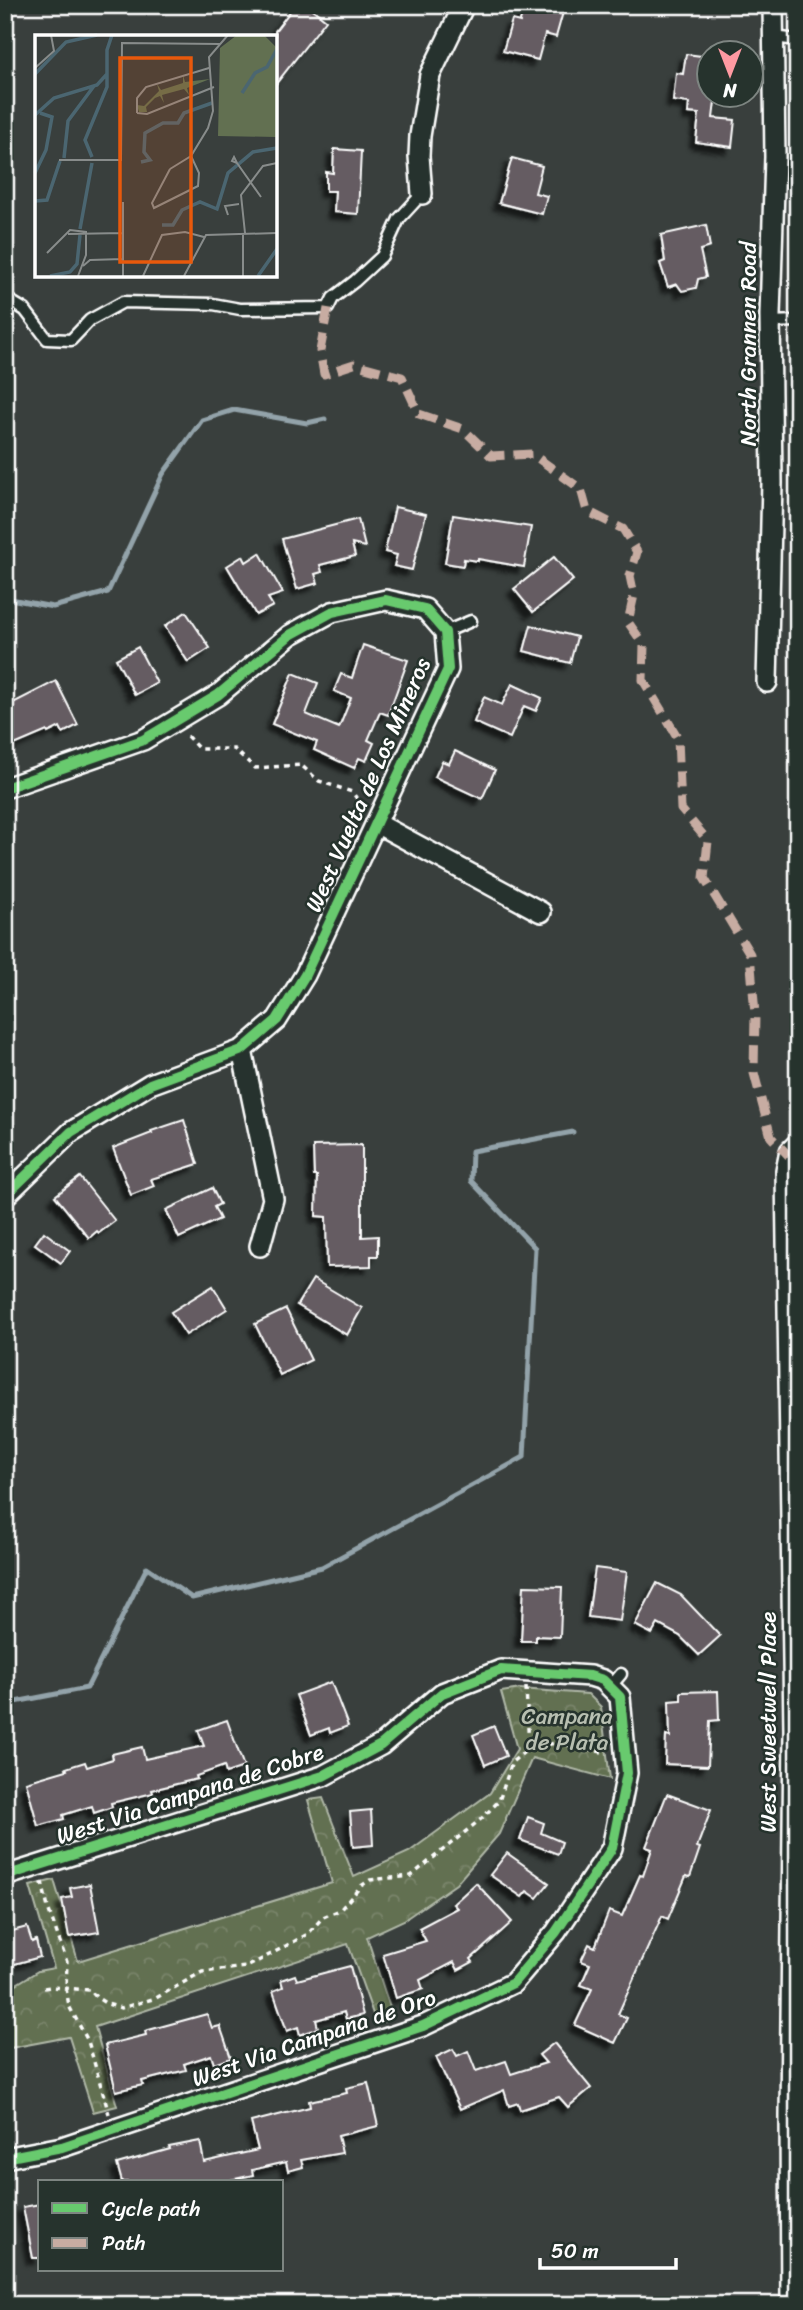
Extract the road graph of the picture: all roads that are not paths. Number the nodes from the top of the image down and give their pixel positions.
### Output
1 (464, 5) edge
2 (773, 5) edge
3 (773, 37) junction
4 (798, 40) edge
5 (422, 194) joint
6 (5, 298) edge
7 (798, 321) edge
8 (770, 322) junction
9 (471, 621) dead end
10 (445, 632) junction
11 (767, 682) dead end
12 (5, 788) edge
13 (376, 823) junction
14 (541, 912) dead end
15 (242, 1051) junction
16 (798, 1143) edge
17 (6, 1194) edge
18 (260, 1246) dead end
19 (616, 1680) joint
20 (5, 1876) edge
21 (5, 2158) edge
22 (791, 2305) edge

1 - 5 street
2 - 3 street, North Grannen Road
3 - 4 lane
3 - 8 street, North Grannen Road
5 - 6 lane
7 - 8 lane
8 - 11 street, North Grannen Road
9 - 10 lane
10 - 12 street, West Vuelta de Los Mineros
10 - 13 street, West Vuelta de Los Mineros
13 - 14 street
13 - 15 street, West Vuelta de Los Mineros
15 - 17 street
15 - 18 street
16 - 22 street, West Sweetwell Place
19 - 20 street, West Via Campana de Cobre
19 - 21 street, West Via Campana de Oro

